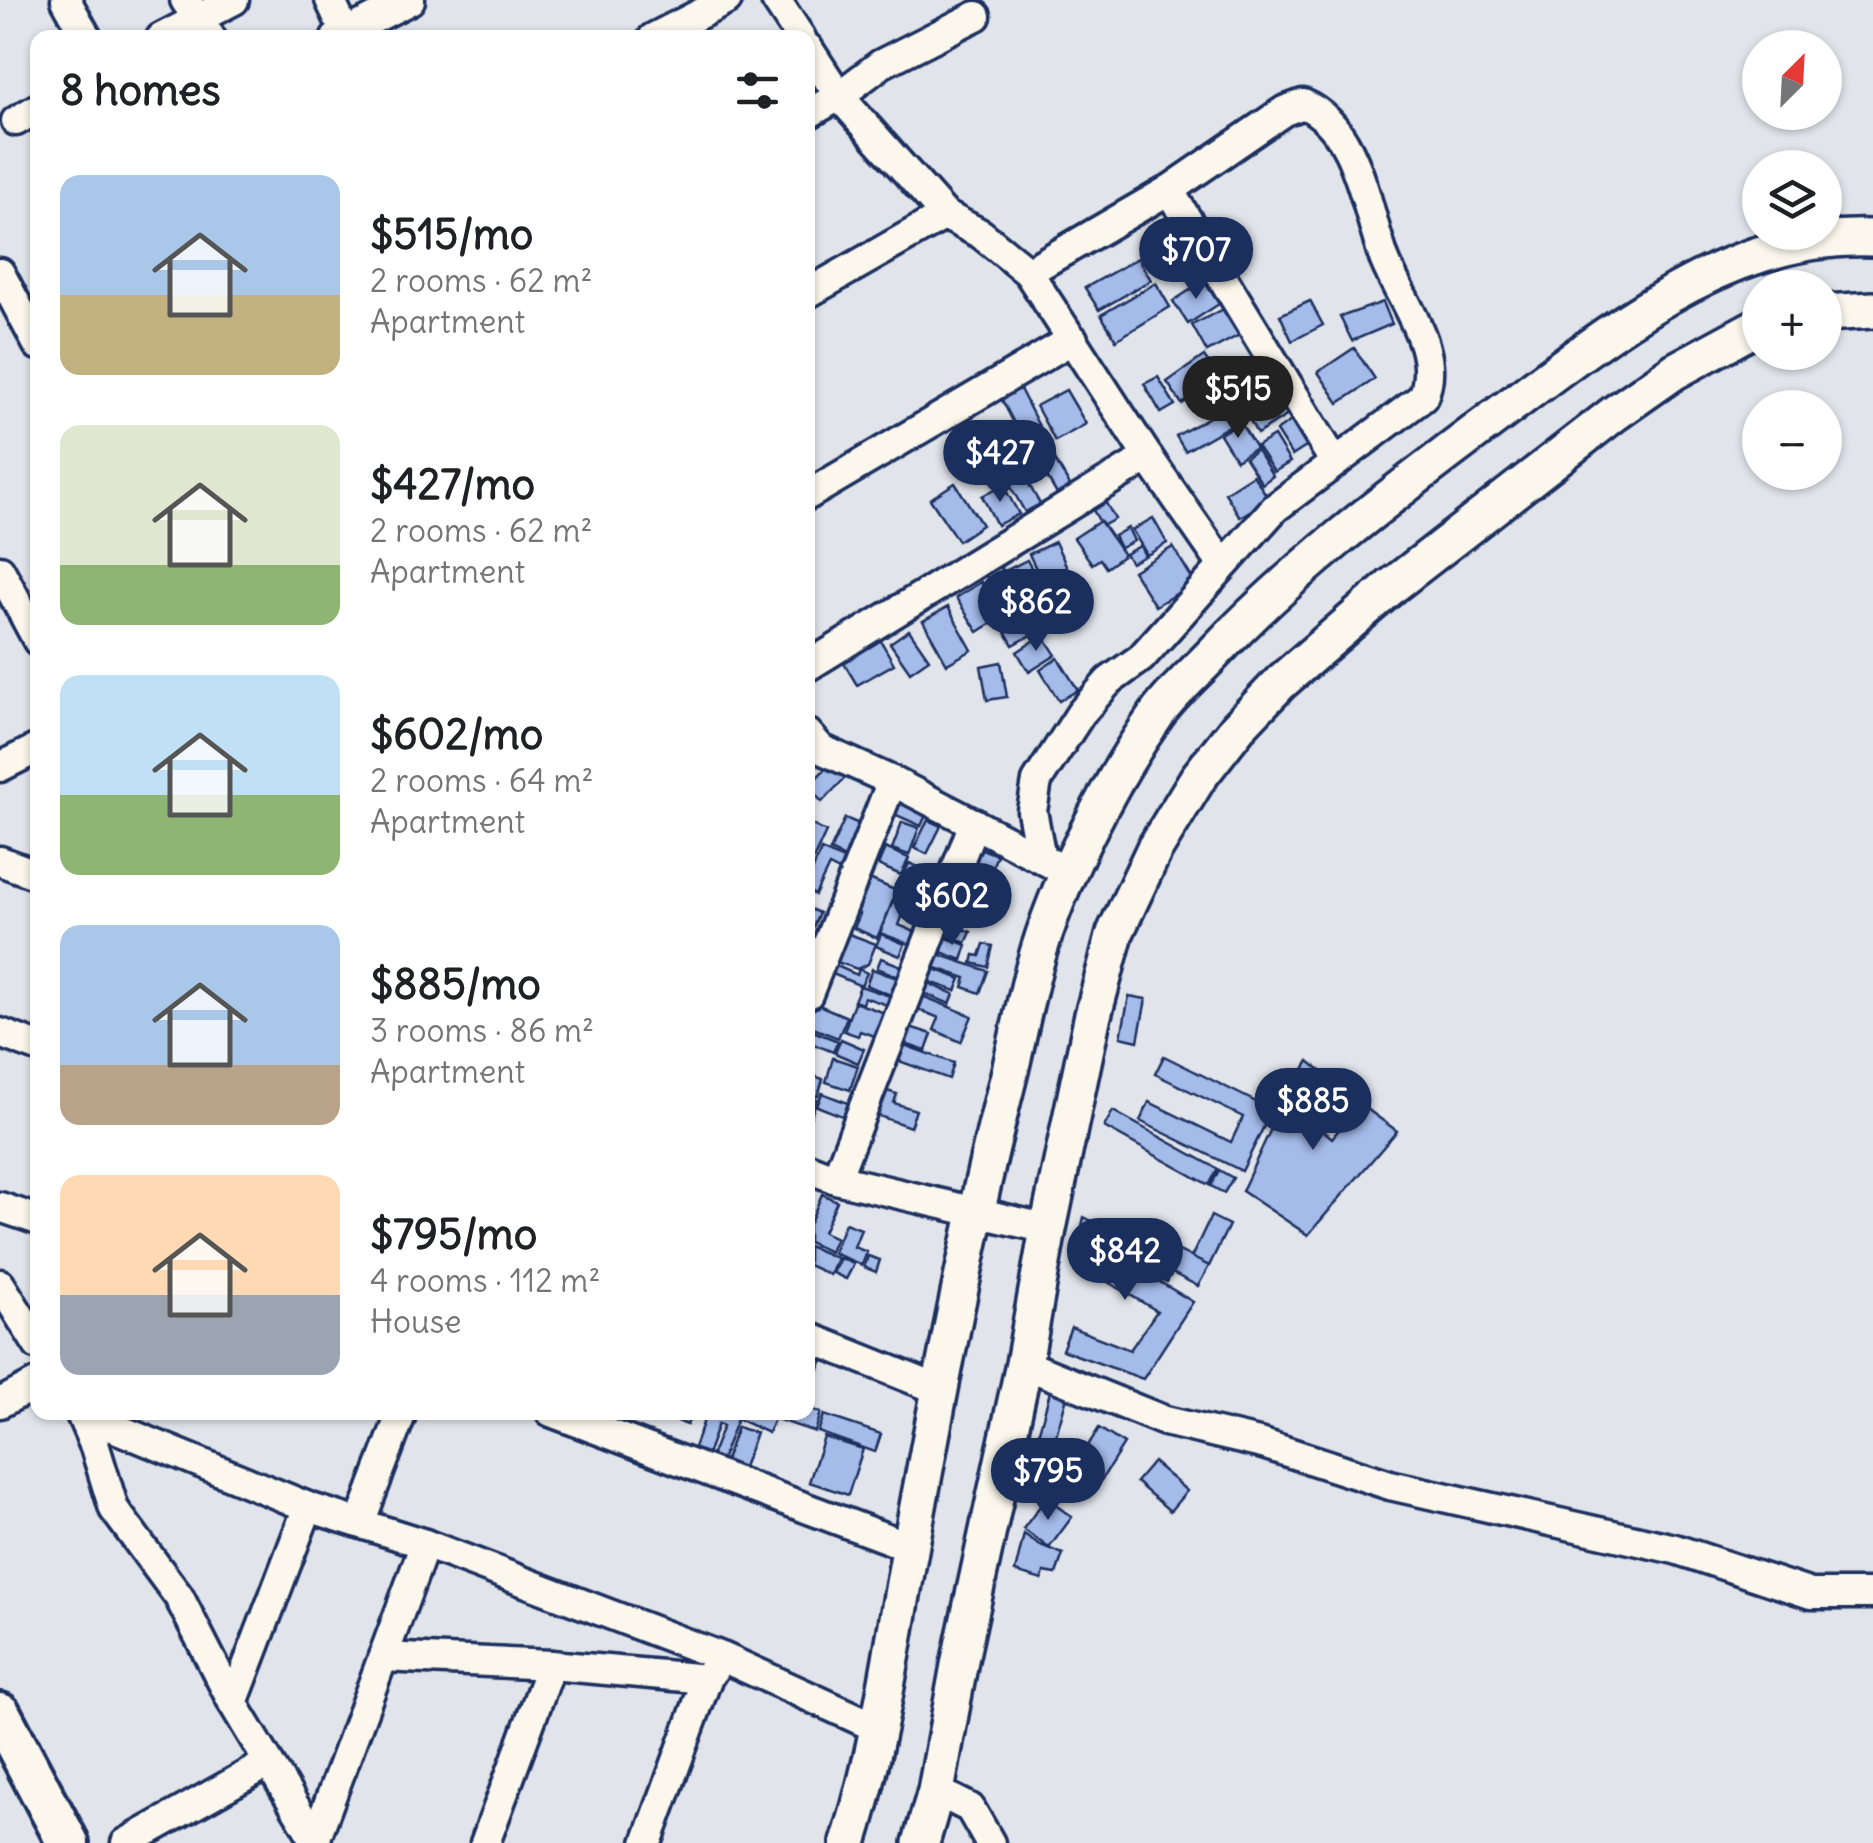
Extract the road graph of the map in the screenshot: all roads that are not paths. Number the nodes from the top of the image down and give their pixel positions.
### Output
1 (66, 0) edge
2 (234, 0) edge
3 (330, 0) edge
4 (410, 0) edge
5 (727, 0) edge
6 (776, 0) edge
7 (976, 16) dead end
8 (198, 19) edge
9 (83, 30) edge
10 (339, 30) edge
11 (351, 30) edge
12 (669, 30) edge
13 (796, 30) edge
14 (815, 59) edge
15 (839, 96) junction
16 (815, 110) edge
17 (1169, 190) junction
18 (944, 215) junction
19 (1873, 238) edge
20 (1028, 272) junction
21 (0, 273) edge
22 (815, 288) edge
23 (1873, 310) edge
24 (1842, 312) edge
25 (30, 329) edge
26 (1742, 335) edge
27 (1073, 339) junction
28 (1148, 457) junction
29 (1334, 462) junction
30 (815, 491) edge
31 (1222, 564) junction
32 (0, 570) edge
33 (30, 626) edge
34 (815, 662) edge
35 (815, 749) edge
36 (30, 752) edge
37 (0, 767) edge
38 (892, 781) junction
39 (974, 823) junction
40 (0, 862) edge
41 (1055, 866) junction
42 (30, 872) edge
43 (815, 976) edge
44 (0, 1033) edge
45 (30, 1044) edge
46 (815, 1171) edge
47 (836, 1179) junction
48 (0, 1206) edge
49 (976, 1210) junction
50 (30, 1217) edge
51 (1048, 1230) junction
52 (0, 1284) edge
53 (30, 1332) edge
54 (815, 1340) edge
55 (1024, 1364) junction
56 (30, 1387) edge
57 (940, 1390) junction
58 (0, 1403) edge
59 (82, 1420) edge
60 (97, 1420) edge
61 (399, 1420) edge
62 (573, 1420) edge
63 (308, 1507) junction
64 (360, 1523) junction
65 (425, 1544) junction
66 (910, 1547) junction
67 (1873, 1594) edge
68 (383, 1657) junction
69 (552, 1664) junction
70 (715, 1668) junction
71 (233, 1703) junction
72 (0, 1714) edge
73 (878, 1728) junction
74 (268, 1764) junction
75 (936, 1791) junction
76 (316, 1841) edge
77 (68, 1843) edge
78 (126, 1843) edge
79 (485, 1843) edge
80 (647, 1843) edge
81 (849, 1843) edge
82 (922, 1843) edge
83 (990, 1843) edge

1 - 9 street
2 - 8 street
3 - 10 street
4 - 11 street
5 - 12 street
6 - 13 street
7 - 15 street
14 - 15 street
15 - 16 street
15 - 18 street
17 - 20 street
17 - 29 street
17 - 29 street
18 - 20 street
18 - 22 street
19 - 41 main road
20 - 27 street
21 - 25 street
23 - 24 main road
26 - 51 main road
27 - 28 street
27 - 30 street
28 - 31 street
28 - 34 street
29 - 31 street
31 - 41 street
32 - 33 street
35 - 38 street
36 - 37 street
38 - 39 street
38 - 43 street
39 - 41 street
39 - 47 street
40 - 42 street
41 - 49 main road
44 - 45 street
46 - 47 street
47 - 49 street
48 - 50 street
49 - 51 street
49 - 57 main road
51 - 55 main road
52 - 53 street
54 - 57 street
55 - 67 street
55 - 75 main road
56 - 58 street
57 - 66 main road
59 - 71 street
60 - 63 street
61 - 64 street
62 - 66 street
63 - 64 street
63 - 71 street
64 - 65 street
65 - 68 street
65 - 70 street
66 - 73 main road
68 - 69 street
68 - 76 street
69 - 70 street
69 - 79 street
70 - 73 street
70 - 80 street
71 - 74 street
72 - 77 highway
73 - 81 main road
74 - 76 street
74 - 78 street
75 - 82 main road
75 - 83 street

